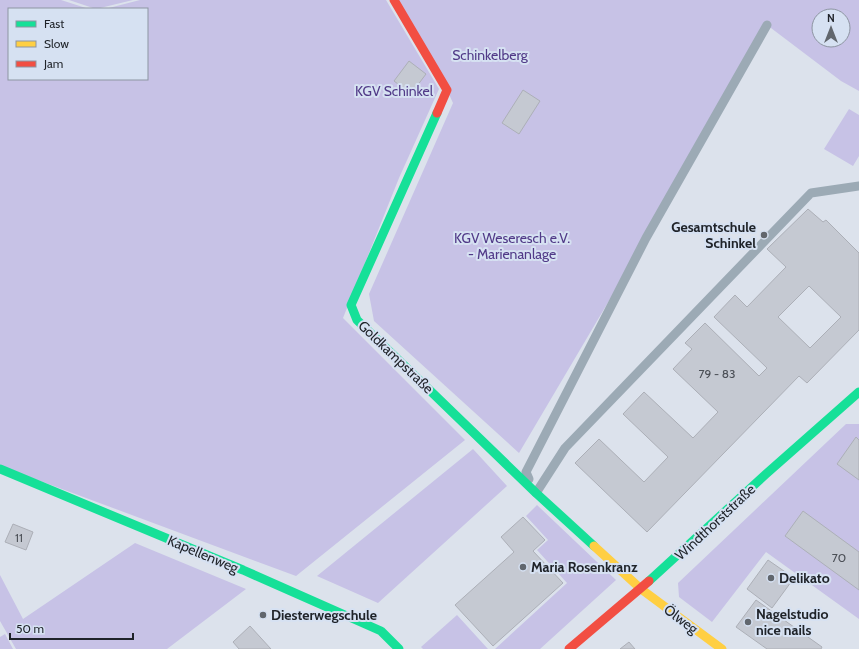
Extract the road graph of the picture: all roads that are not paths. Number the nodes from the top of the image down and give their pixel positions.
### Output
1 (394, 0) edge
2 (767, 25) dead end
3 (859, 186) edge
4 (859, 392) edge
5 (0, 470) edge
6 (536, 493) junction
7 (641, 589) junction
8 (399, 649) edge
9 (569, 649) edge
10 (722, 649) edge

1 - 6 street, Goldkampstraße
2 - 6 lane
3 - 6 lane
4 - 7 street, Windthorststraße
5 - 8 street, Kapellenweg
6 - 7 street, Goldkampstraße
7 - 9 street, Windthorststraße
7 - 10 street, Ölweg

